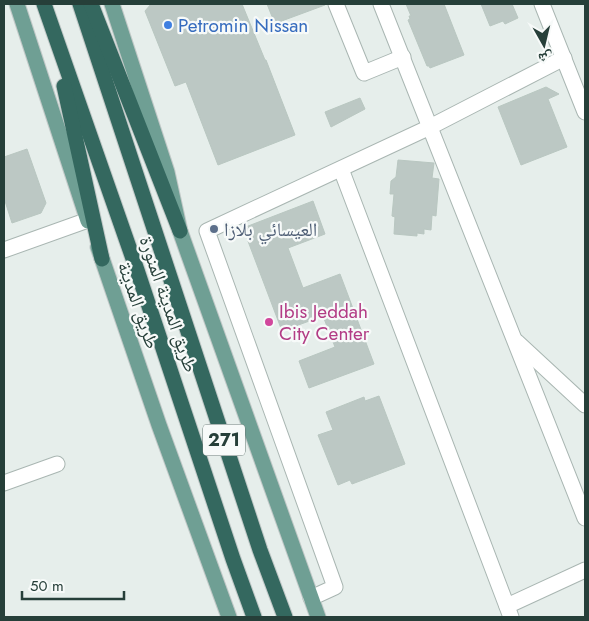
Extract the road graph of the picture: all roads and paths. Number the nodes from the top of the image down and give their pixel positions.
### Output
1 (17, 4) edge
2 (44, 4) edge
3 (80, 4) edge
4 (91, 4) edge
5 (112, 4) edge
6 (336, 4) edge
7 (381, 4) edge
8 (542, 4) edge
9 (50, 23) junction
10 (403, 57) junction
11 (564, 58) junction
12 (585, 112) edge
13 (430, 127) junction
14 (341, 169) junction
15 (88, 220) junction
16 (180, 231) junction
17 (4, 250) edge
18 (102, 259) junction
19 (514, 340) junction
20 (585, 405) edge
21 (57, 464) dead end
22 (4, 483) edge
23 (585, 518) edge
24 (585, 570) edge
25 (311, 598) junction
26 (509, 612) edge
27 (229, 617) edge
28 (254, 617) edge
29 (285, 617) edge
30 (318, 617) edge

1 - 15 main road, طريق المدينة
2 - 9 highway, طريق المدينة المنورة / 271
3 - 29 highway, طريق المدينة المنورة / 271
4 - 16 highway
5 - 16 main road
6 - 10 street
7 - 10 street
8 - 11 street
9 - 18 highway
9 - 28 highway, طريق المدينة المنورة / 271
10 - 13 street
11 - 12 street
11 - 13 street
13 - 14 street
13 - 19 street
14 - 25 street
14 - 26 street
15 - 17 street
15 - 18 main road, طريق المدينة
16 - 25 main road
18 - 27 main road, طريق المدينة
19 - 20 street
19 - 23 street
21 - 22 street
24 - 26 street
25 - 30 main road

